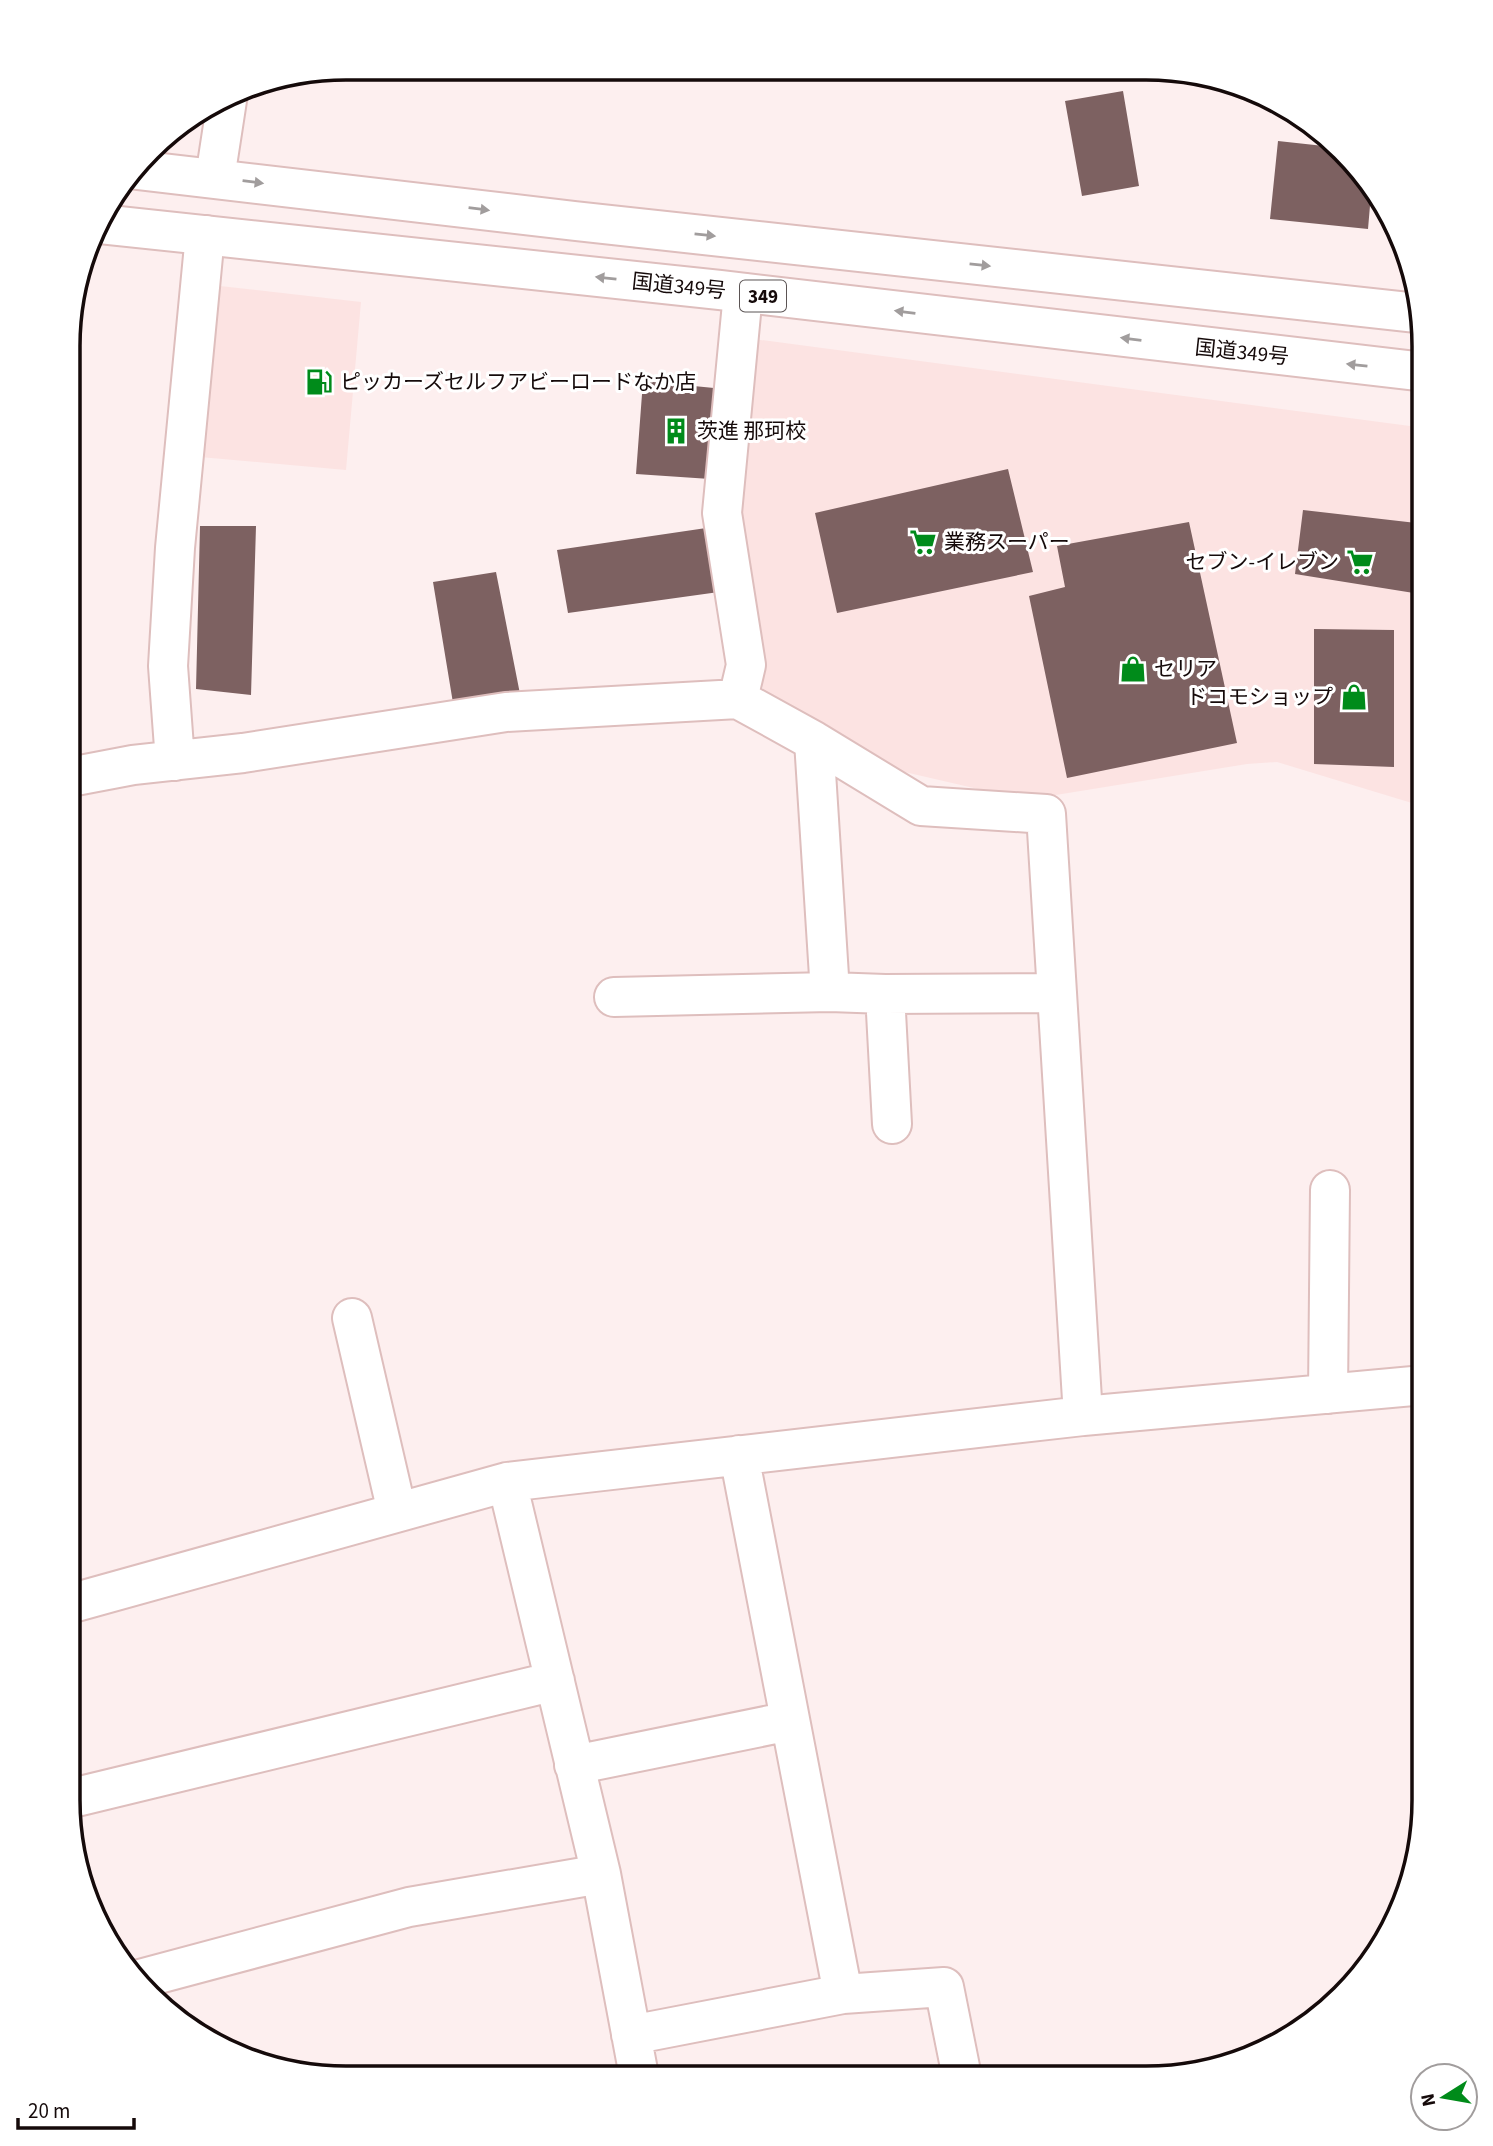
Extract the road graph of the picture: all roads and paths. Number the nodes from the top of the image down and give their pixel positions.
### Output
1 (225, 110) edge
2 (147, 171) edge
3 (215, 178) junction
4 (110, 225) edge
5 (205, 235) junction
6 (743, 293) junction
7 (1410, 312) edge
8 (1412, 370) edge
9 (738, 699) junction
10 (814, 741) junction
11 (174, 761) junction
12 (80, 775) edge
13 (830, 992) junction
14 (1057, 993) junction
15 (885, 994) junction
16 (614, 997) dead end
17 (892, 1125) dead end
18 (1330, 1190) dead end
19 (352, 1318) dead end
20 (1412, 1386) edge
21 (1328, 1394) junction
22 (1083, 1416) junction
23 (739, 1455) junction
24 (507, 1482) junction
25 (397, 1512) junction
26 (80, 1601) edge
27 (555, 1681) junction
28 (790, 1721) junction
29 (575, 1765) junction
30 (80, 1796) edge
31 (601, 1874) junction
32 (149, 1977) edge
33 (843, 1994) junction
34 (631, 2035) junction
35 (637, 2066) edge
36 (960, 2066) edge

1 - 3 main road
2 - 3 main road
3 -> 7 main road
4 - 5 main road, 国道349号 / 349
6 -> 5 main road, 国道349号 / 349
5 - 11 main road
8 -> 6 main road, 国道349号 / 349
6 - 9 main road
9 - 10 main road
9 - 11 main road
10 - 13 main road
10 - 14 main road
11 - 12 main road
13 - 15 main road
13 - 16 main road
14 - 15 main road
14 - 22 main road
15 - 17 main road
18 - 21 main road
19 - 25 main road
20 - 21 main road
21 - 22 main road
22 - 23 main road
23 - 24 main road
23 - 28 main road
24 - 25 main road
24 - 27 main road
25 - 26 main road
27 - 29 main road
27 - 30 main road
28 - 29 main road
28 - 33 main road
29 - 31 main road
31 - 32 main road
31 - 34 main road
33 - 34 main road
33 - 36 main road
34 - 35 main road

